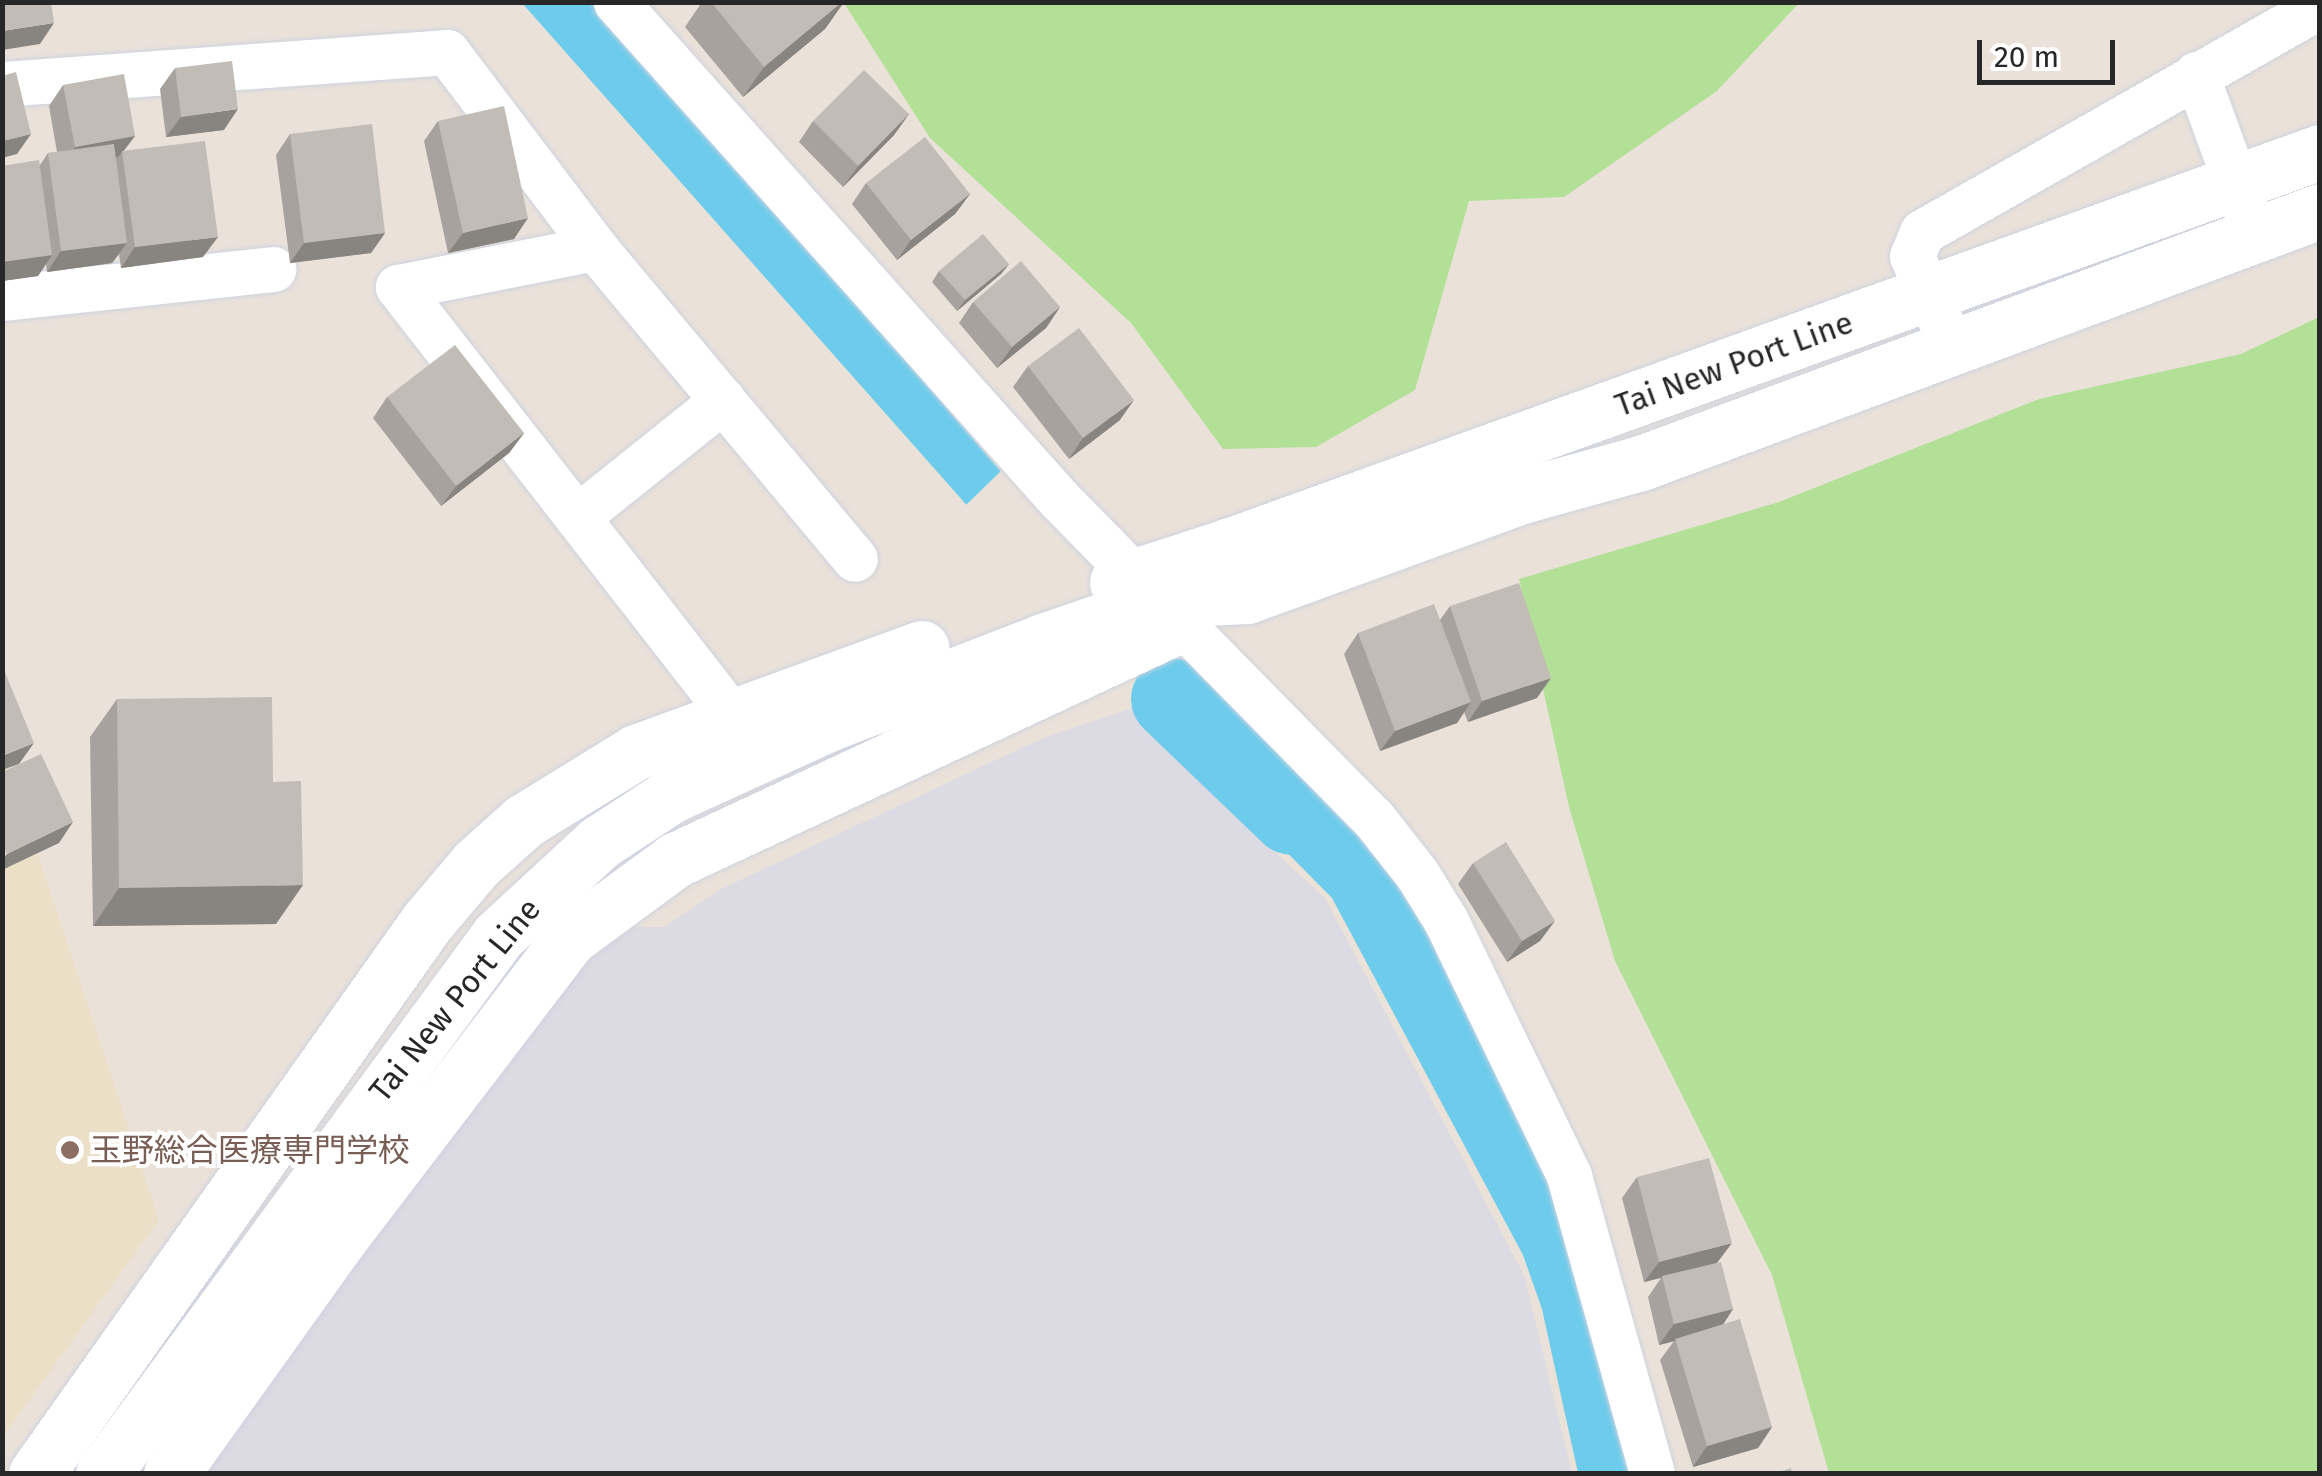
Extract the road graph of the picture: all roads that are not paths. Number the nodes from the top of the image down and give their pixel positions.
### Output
1 (616, 2) edge
2 (2320, 6) edge
3 (2196, 74) junction
4 (2, 84) edge
5 (2320, 152) edge
6 (2235, 182) junction
7 (2320, 211) edge
8 (2254, 235) junction
9 (595, 248) junction
10 (273, 269) dead end
11 (1928, 294) junction
12 (2, 298) edge
13 (1952, 347) junction
14 (722, 400) junction
15 (578, 517) junction
16 (855, 558) dead end
17 (1152, 604) junction
18 (1072, 633) junction
19 (732, 716) junction
20 (36, 1474) edge
21 (104, 1474) edge
22 (171, 1474) edge
23 (1652, 1474) edge

1 - 17 street
2 - 3 street
3 - 6 street
3 - 11 street
4 - 9 street
5 - 6 main road, Tai New Port Line
6 - 8 street
6 - 11 main road, Tai New Port Line
7 - 8 main road, Tai New Port Line
8 - 13 main road, Tai New Port Line
9 - 14 street
9 - 15 street
10 - 12 street
11 - 13 street
11 - 17 main road, Tai New Port Line
13 - 17 main road, Tai New Port Line
14 - 15 street
14 - 16 street
15 - 19 street
17 - 18 main road, Tai New Port Line
17 - 23 street
18 - 19 main road
18 - 21 main road, Tai New Port Line
18 - 22 main road
19 - 20 main road

